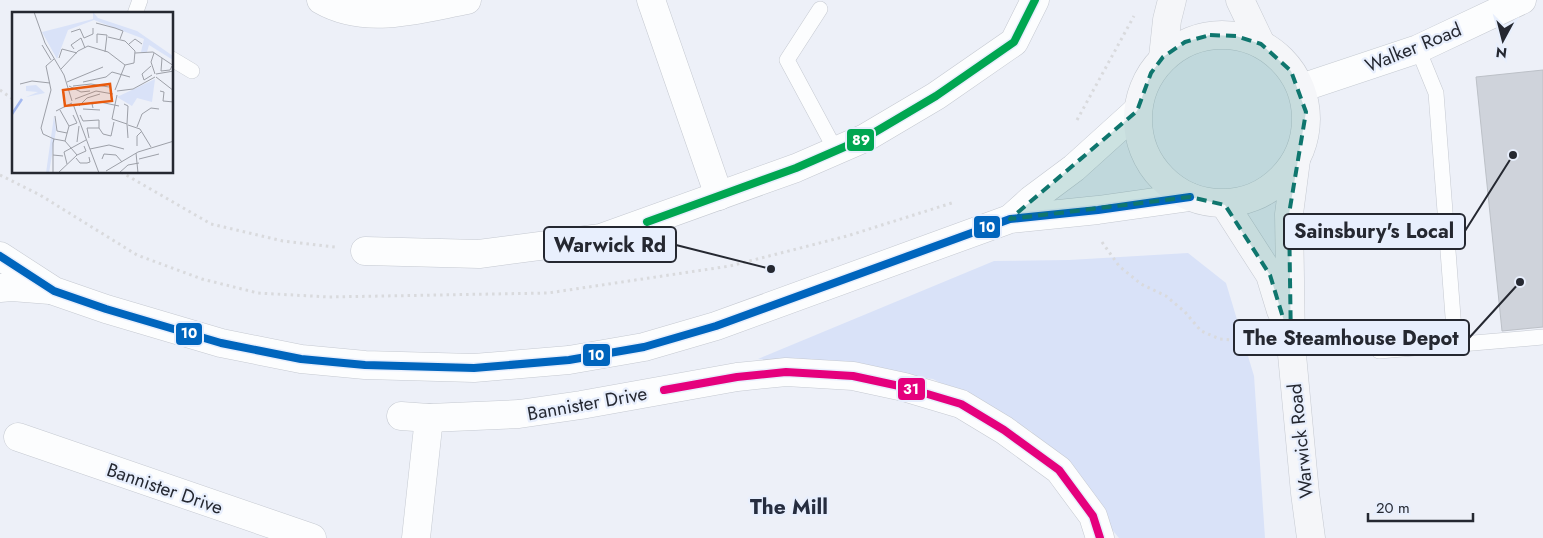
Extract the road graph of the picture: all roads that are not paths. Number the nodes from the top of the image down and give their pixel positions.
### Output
1 (140, 0) edge
2 (321, 0) edge
3 (467, 0) edge
4 (651, 0) edge
5 (1035, 0) edge
6 (1172, 0) edge
7 (1240, 0) edge
8 (1522, 0) edge
9 (820, 9) dead end
10 (136, 12) edge
11 (1261, 44) junction
12 (1418, 48) junction
13 (1163, 57) junction
14 (174, 60) edge
15 (192, 71) dead end
16 (1301, 88) junction
17 (1138, 112) junction
18 (836, 151) junction
19 (1296, 160) junction
20 (719, 196) junction
21 (1190, 197) junction
22 (1225, 205) junction
23 (1010, 219) junction
24 (365, 251) road end
25 (0, 256) edge
26 (0, 288) edge
27 (54, 291) junction
28 (1543, 337) edge
29 (1455, 343) junction
30 (1291, 344) junction
31 (1379, 351) dead end
32 (401, 416) dead end
33 (429, 418) junction
34 (18, 437) dead end
35 (312, 538) edge
36 (416, 538) edge
37 (1100, 538) edge
38 (1311, 538) edge

1 - 10 lane
2 - 3 street
4 - 20 street
5 - 18 street
6 - 13 main road
7 - 11 main road
8 - 12 street, Walker Road
9 - 18 lane
11 - 13 main road
11 - 16 main road
12 - 16 street, Walker Road
12 - 29 lane
13 - 17 main road
14 - 15 lane
16 - 19 main road
17 - 21 main road
17 - 23 street
18 - 20 street
19 - 22 main road
19 - 30 main road, Warwick Road
20 - 24 street
21 - 22 main road
21 - 23 street
22 - 30 main road, Warwick Road
23 - 27 street
25 - 27 street
26 - 27 street
28 - 29 lane
29 - 31 lane
30 - 38 main road, Warwick Road
32 - 33 street, Bannister Drive
33 - 36 street
33 - 37 street, Bannister Drive
34 - 35 street, Bannister Drive

